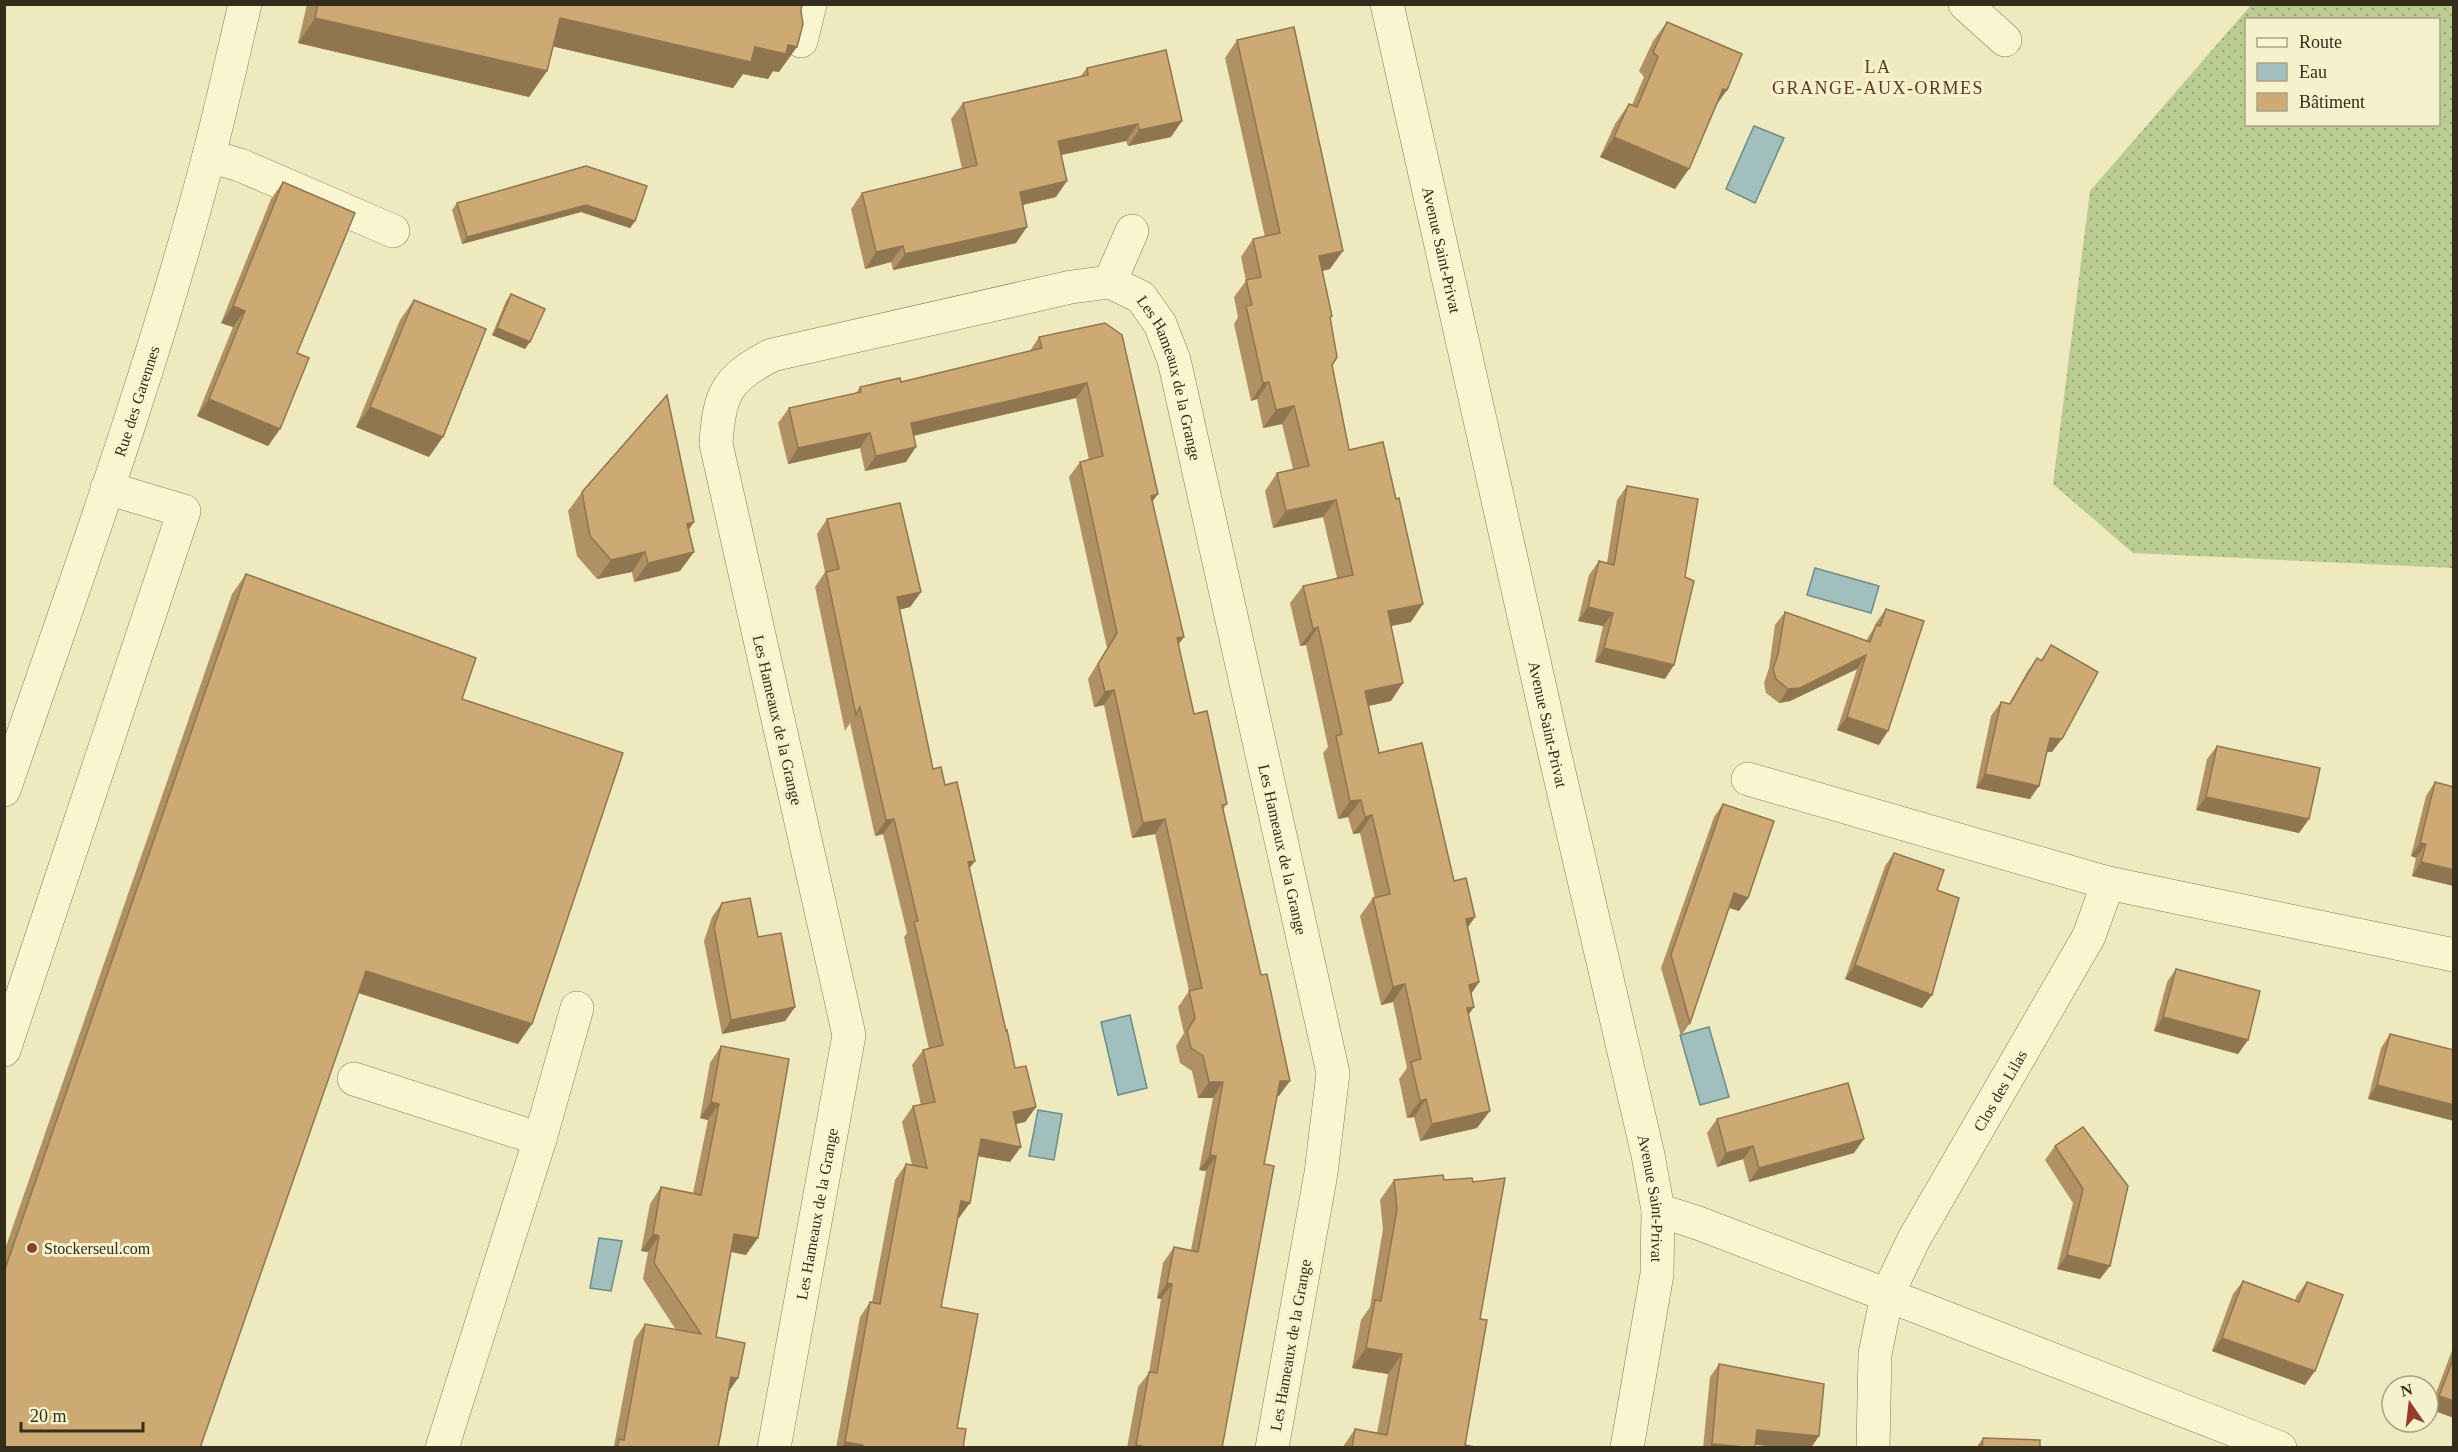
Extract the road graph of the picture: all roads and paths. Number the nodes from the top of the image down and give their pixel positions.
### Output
1 (245, 4) edge
2 (810, 4) edge
3 (1386, 4) edge
4 (1965, 4) edge
5 (2006, 40) dead end
6 (801, 41) edge
7 (209, 156) junction
8 (393, 231) dead end
9 (1132, 231) dead end
10 (1110, 282) junction
11 (107, 488) junction
12 (1748, 779) dead end
13 (4, 790) edge
14 (2108, 883) junction
15 (2454, 955) edge
16 (577, 1008) dead end
17 (4, 1050) edge
18 (354, 1078) dead end
19 (540, 1139) junction
20 (1658, 1210) junction
21 (1887, 1294) junction
22 (442, 1448) edge
23 (774, 1448) edge
24 (1272, 1448) edge
25 (1627, 1448) edge
26 (1873, 1448) edge
27 (2280, 1448) edge

1 - 7 street, Rue des Garennes
2 - 6 street
3 - 20 street, Avenue Saint-Privat
4 - 5 street
7 - 8 street
7 - 11 street, Rue des Garennes
9 - 10 street
10 - 23 street, Les Hameaux de la Grange
10 - 24 street, Les Hameaux de la Grange
11 - 13 street, Rue des Garennes
11 - 17 street
12 - 14 street
14 - 15 street
14 - 21 street, Clos des Lilas
16 - 19 street
18 - 19 street
19 - 22 street
20 - 21 street
20 - 25 street, Avenue Saint-Privat
21 - 26 street, Clos des Lilas
21 - 27 street

